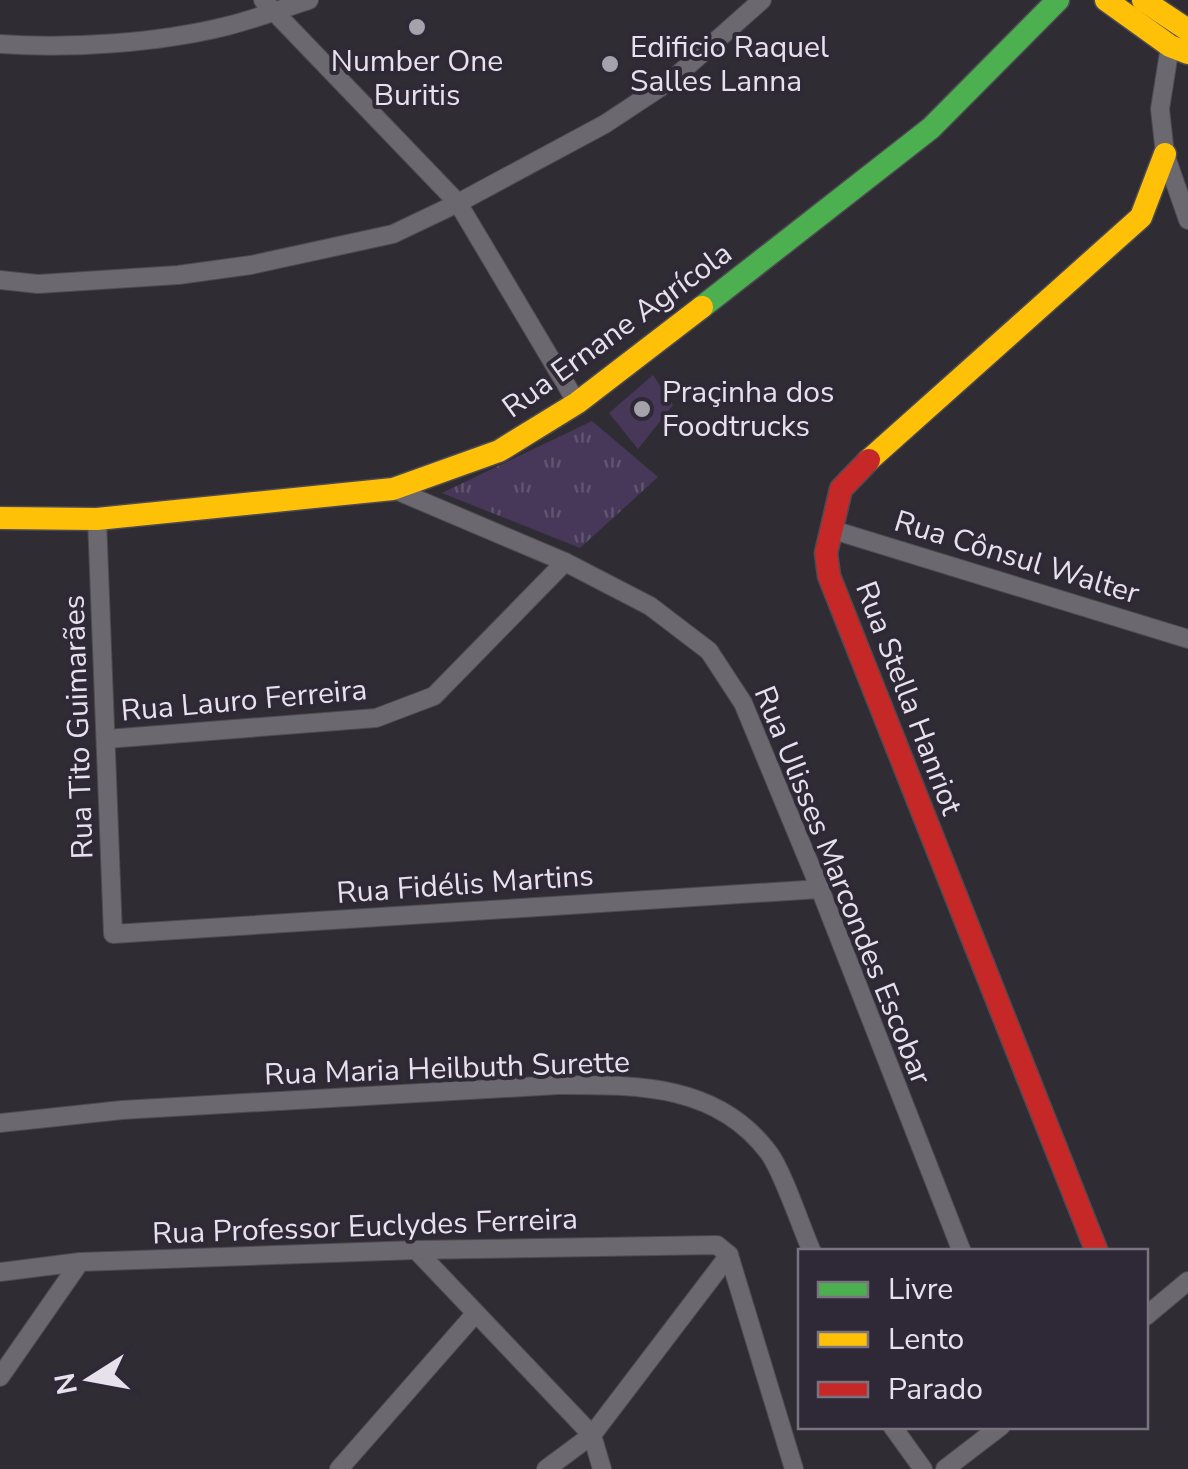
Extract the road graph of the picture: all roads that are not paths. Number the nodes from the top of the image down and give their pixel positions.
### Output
1 (310, 0) edge
2 (762, 0) edge
3 (1058, 0) edge
4 (1106, 0) edge
5 (1143, 0) edge
6 (267, 6) edge
7 (1182, 43) edge
8 (0, 44) edge
9 (1165, 154) junction
10 (458, 203) junction
11 (1188, 220) edge
12 (0, 280) edge
13 (577, 403) junction
14 (393, 490) junction
15 (0, 518) edge
16 (97, 518) junction
17 (830, 529) junction
18 (565, 562) junction
19 (1188, 638) edge
20 (107, 740) junction
21 (820, 889) junction
22 (113, 934) joint
23 (0, 1123) edge
24 (811, 1249) edge
25 (961, 1249) edge
26 (1096, 1249) edge
27 (416, 1250) junction
28 (729, 1255) junction
29 (80, 1262) junction
30 (0, 1272) edge
31 (1188, 1280) edge
32 (475, 1314) junction
33 (1148, 1314) edge
34 (0, 1377) edge
35 (894, 1429) edge
36 (997, 1429) edge
37 (592, 1435) junction
38 (340, 1469) edge
39 (546, 1469) edge
40 (602, 1469) edge
41 (794, 1469) edge
42 (923, 1469) edge
43 (945, 1469) edge

1 - 6 street
2 - 10 street
3 - 13 street, Rua Ernane Agrícola
4 - 7 street
5 - 7 street
6 - 8 street
6 - 10 street
7 - 9 street
9 - 11 street
9 - 17 street, Rua Stella Hanriot
10 - 12 street
10 - 13 street
13 - 14 street, Rua Ernane Agrícola
14 - 16 street, Rua Ernane Agrícola
14 - 18 street, Rua Ulisses Marcondes Escobar
15 - 16 street, Rua Ernane Agrícola
16 - 20 street, Rua Tito Guimarães
17 - 19 street, Rua Cônsul Walter
17 - 26 street, Rua Stella Hanriot
18 - 20 street, Rua Lauro Ferreira
18 - 21 street, Rua Ulisses Marcondes Escobar
20 - 22 street, Rua Tito Guimarães
21 - 22 street, Rua Fidélis Martins
21 - 25 street, Rua Ulisses Marcondes Escobar
23 - 24 street, Rua Maria Heilbuth Surette
27 - 28 street, Rua Professor Euclydes Ferreira
27 - 29 street, Rua Professor Euclydes Ferreira
27 - 32 street
28 - 37 street
28 - 41 street
29 - 30 street, Rua Professor Euclydes Ferreira
29 - 34 street
31 - 33 street
32 - 37 street
32 - 38 street
35 - 42 street
36 - 43 street
37 - 39 street
37 - 40 street

